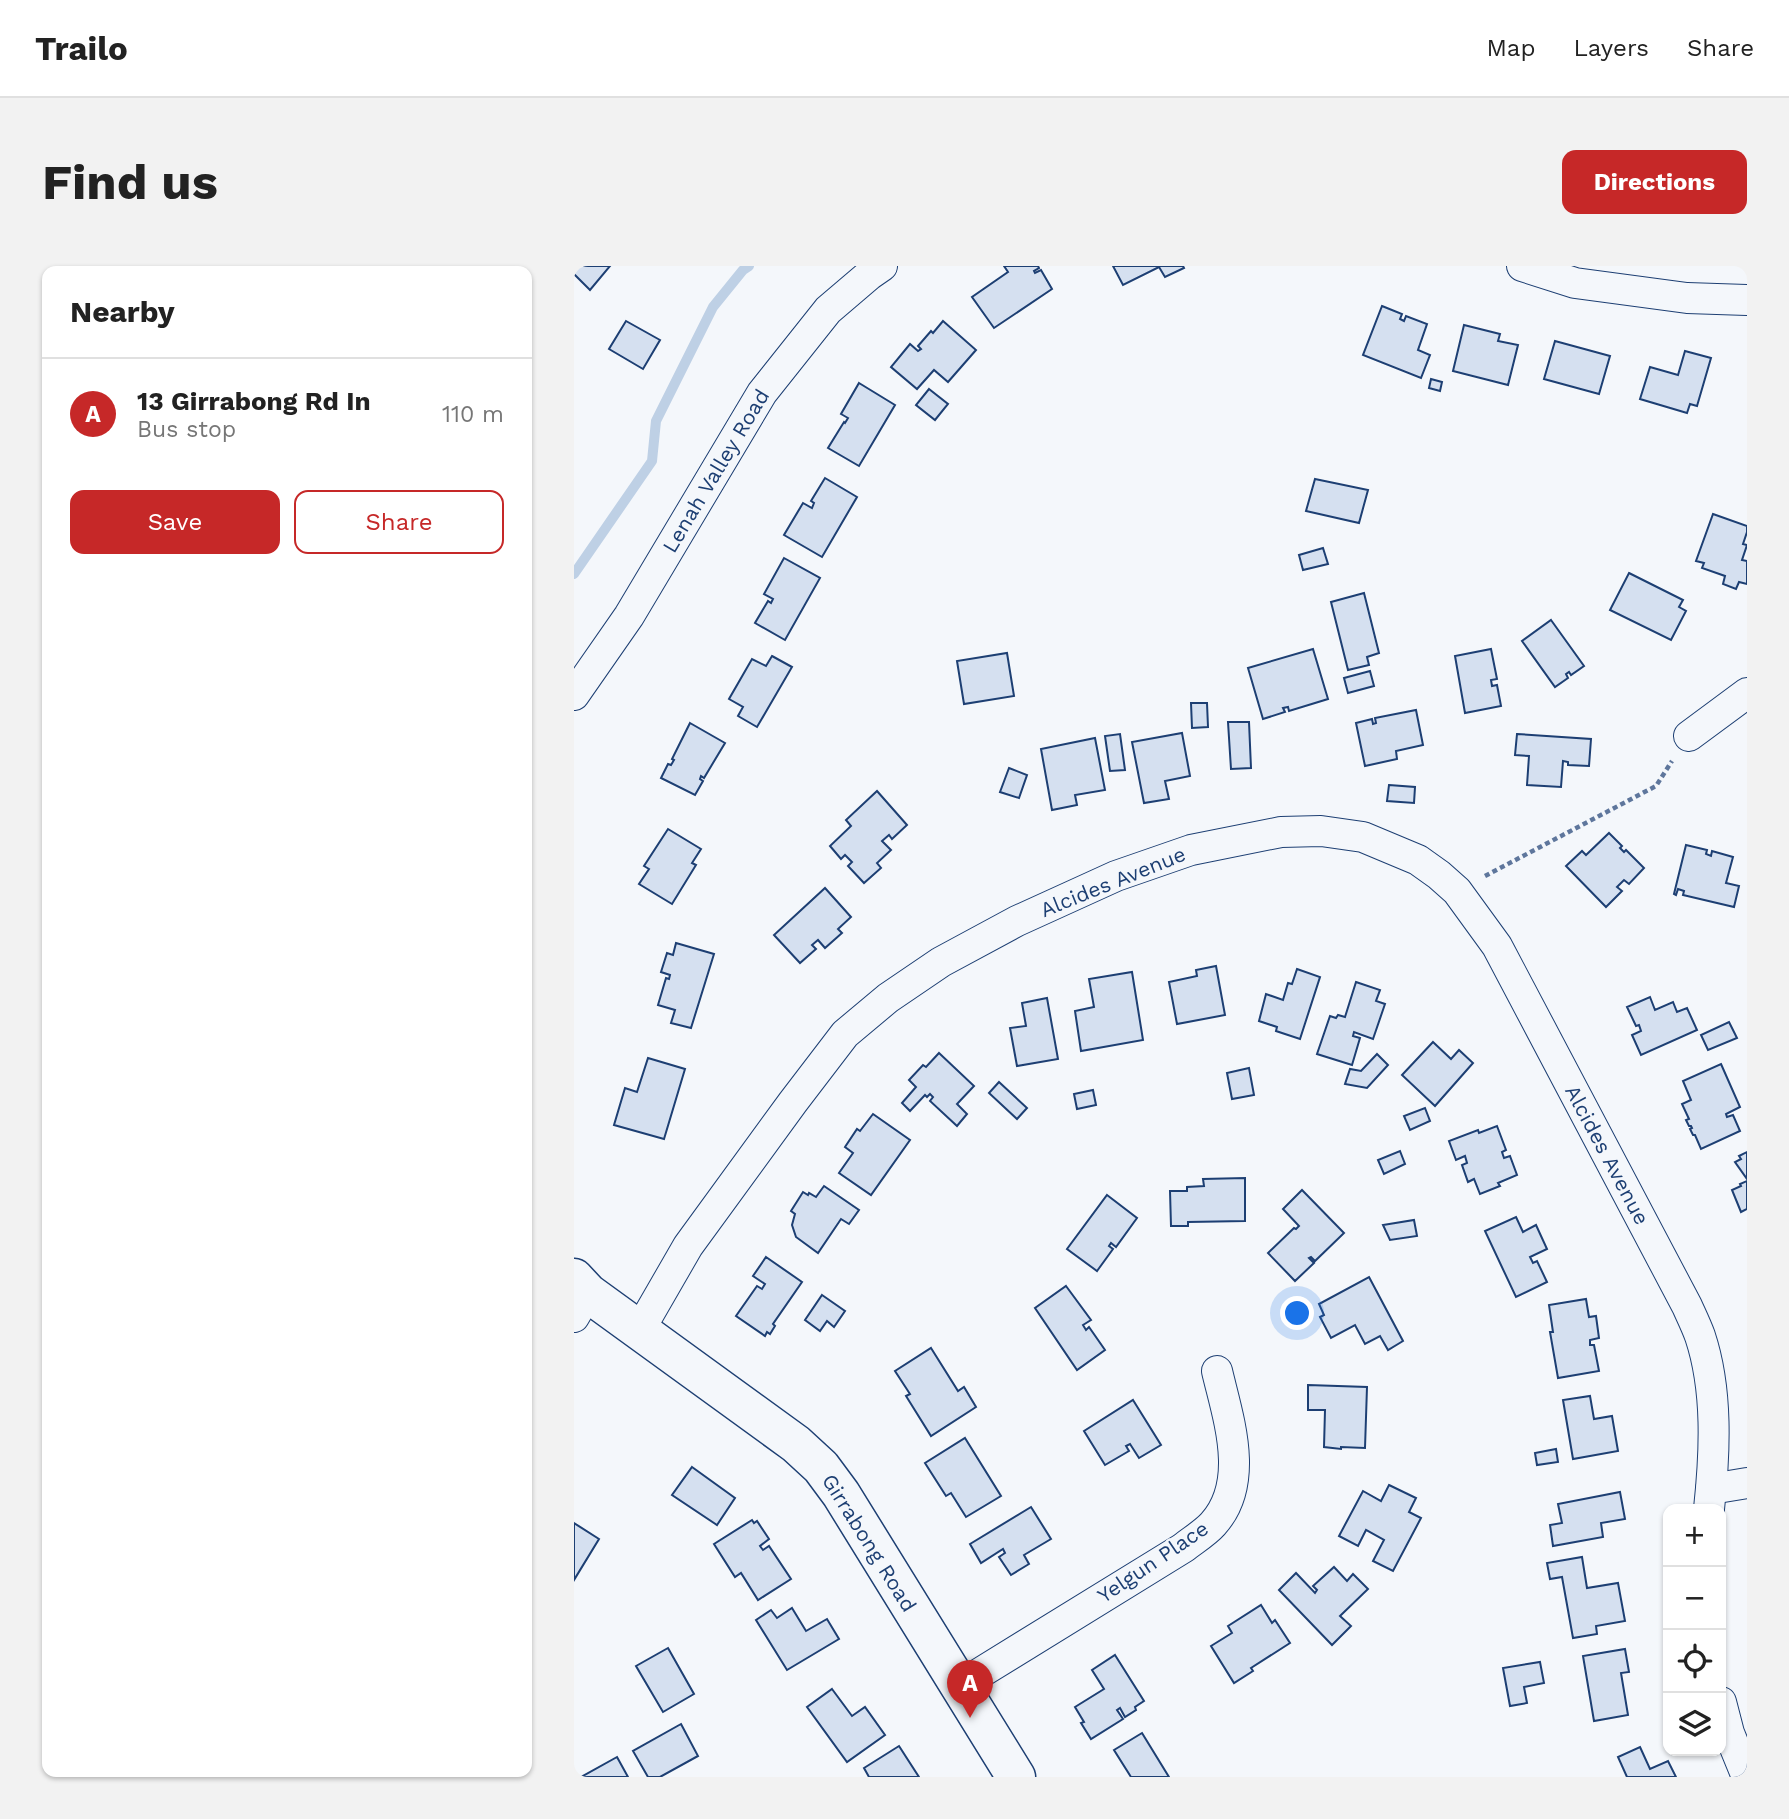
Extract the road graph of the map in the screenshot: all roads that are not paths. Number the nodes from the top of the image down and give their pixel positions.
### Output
1 (882, 266) edge
2 (1522, 266) edge
3 (1747, 300) edge
4 (1747, 693) edge
5 (574, 695) edge
6 (1689, 736) road end
7 (579, 1296) edge
8 (639, 1331) junction
9 (1217, 1371) dead end
10 (1747, 1483) edge
11 (1710, 1499) edge
12 (959, 1686) junction
13 (1726, 1721) edge
14 (1016, 1777) edge
15 (1747, 1777) edge

1 - 5 street, Lenah Valley Road
2 - 3 street
4 - 6 street
7 - 8 street, Girrabong Road
8 - 11 street, Alcides Avenue
8 - 12 street, Girrabong Road
9 - 12 street, Yelgun Place
10 - 11 street
12 - 14 street, Girrabong Road
13 - 15 street

